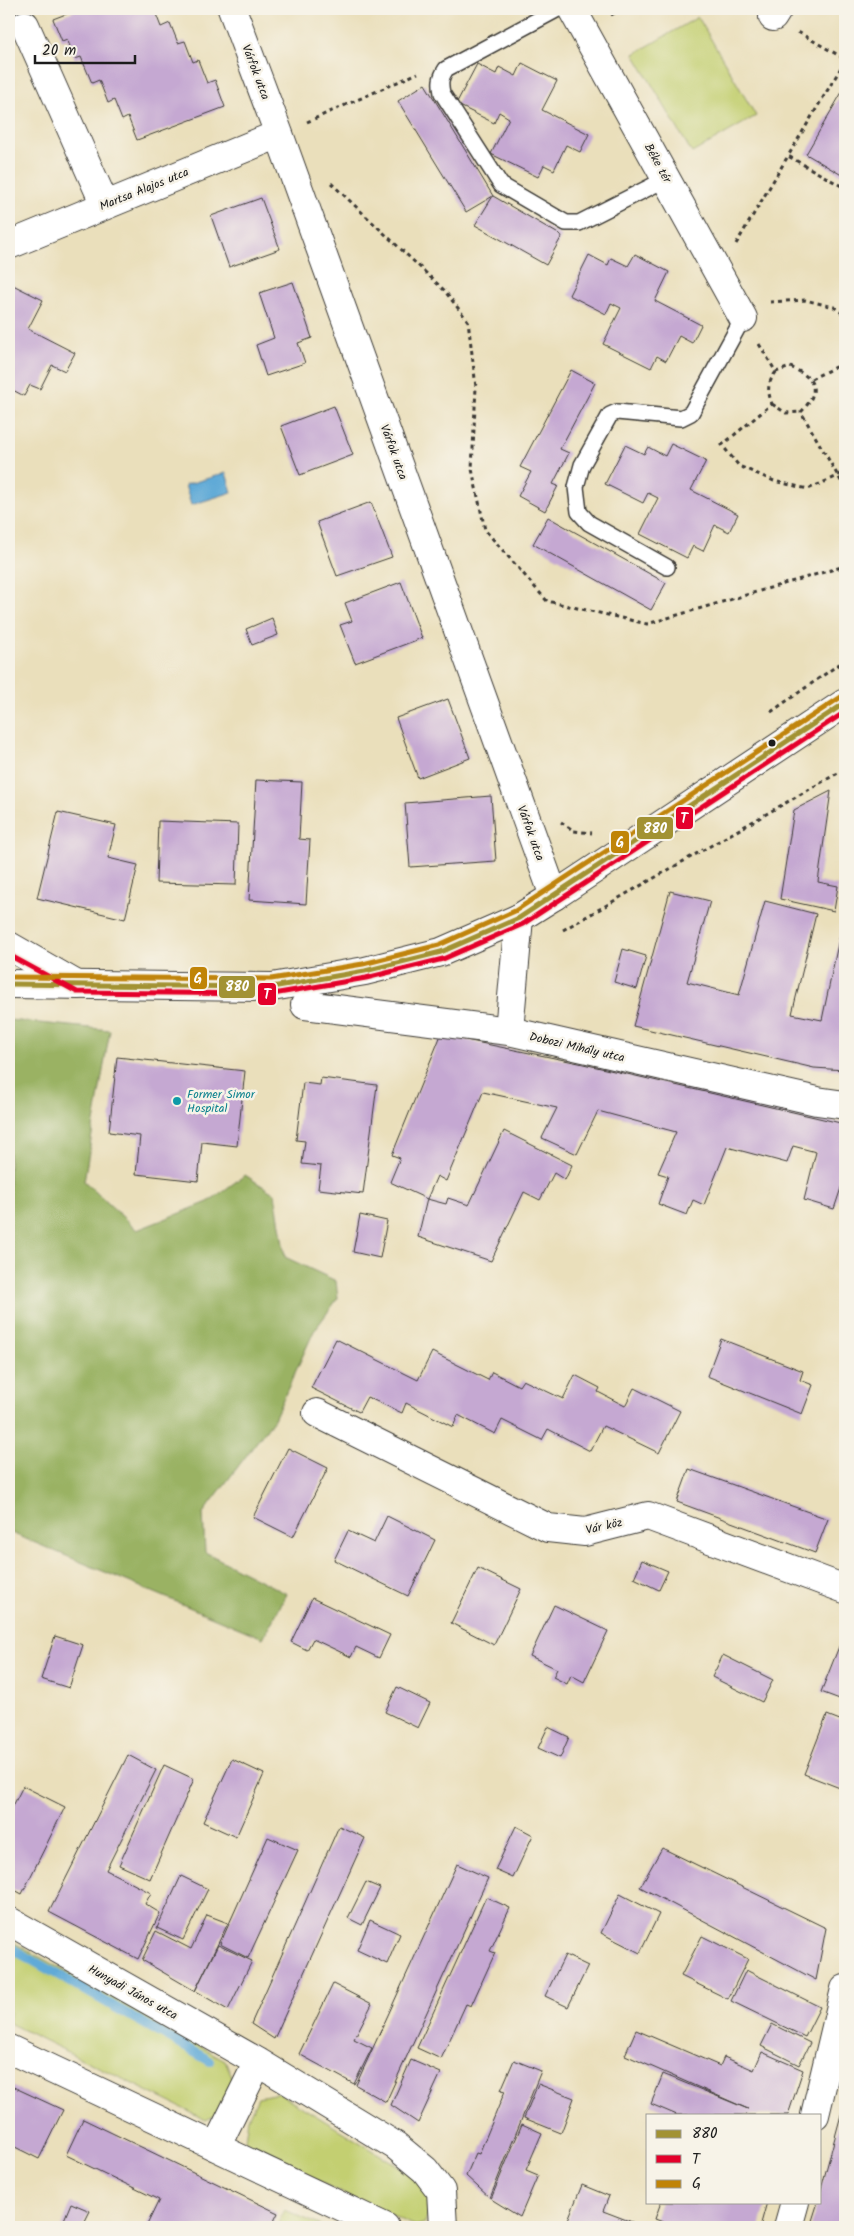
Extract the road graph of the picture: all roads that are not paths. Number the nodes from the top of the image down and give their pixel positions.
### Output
1 (232, 9) edge
2 (558, 9) edge
3 (572, 9) edge
4 (25, 25) dead end
5 (279, 134) junction
6 (666, 179) junction
7 (105, 206) junction
8 (9, 245) edge
9 (743, 318) joint
10 (667, 567) dead end
11 (845, 703) edge
12 (554, 896) junction
13 (519, 918) junction
14 (9, 946) edge
15 (9, 984) edge
16 (77, 985) junction
17 (305, 1005) dead end
18 (509, 1031) junction
19 (845, 1105) edge
20 (317, 1413) dead end
21 (845, 1589) edge
22 (9, 1921) edge
23 (845, 1989) edge
24 (9, 2049) edge
25 (258, 2062) junction
26 (815, 2114) edge
27 (216, 2147) junction
28 (794, 2204) edge
29 (385, 2227) edge
30 (443, 2227) edge
31 (788, 2227) edge

1 - 5 street, Várfok utca
2 - 6 lane
3 - 6 street, Béke tér
4 - 7 street
5 - 7 street, Martsa Alajos utca
5 - 12 street, Várfok utca
6 - 9 street, Béke tér
7 - 8 street, Martsa Alajos utca
9 - 10 lane
11 - 12 street
12 - 13 street
13 - 16 street
13 - 18 street
14 - 16 street
15 - 16 street
17 - 18 street, Dobozi Mihály utca
18 - 19 street, Dobozi Mihály utca
20 - 21 street, Vár köz
22 - 25 street, Hunyadi János utca
23 - 26 street
24 - 27 street
25 - 27 street
25 - 30 street, Hunyadi János utca
27 - 29 street
28 - 31 street

